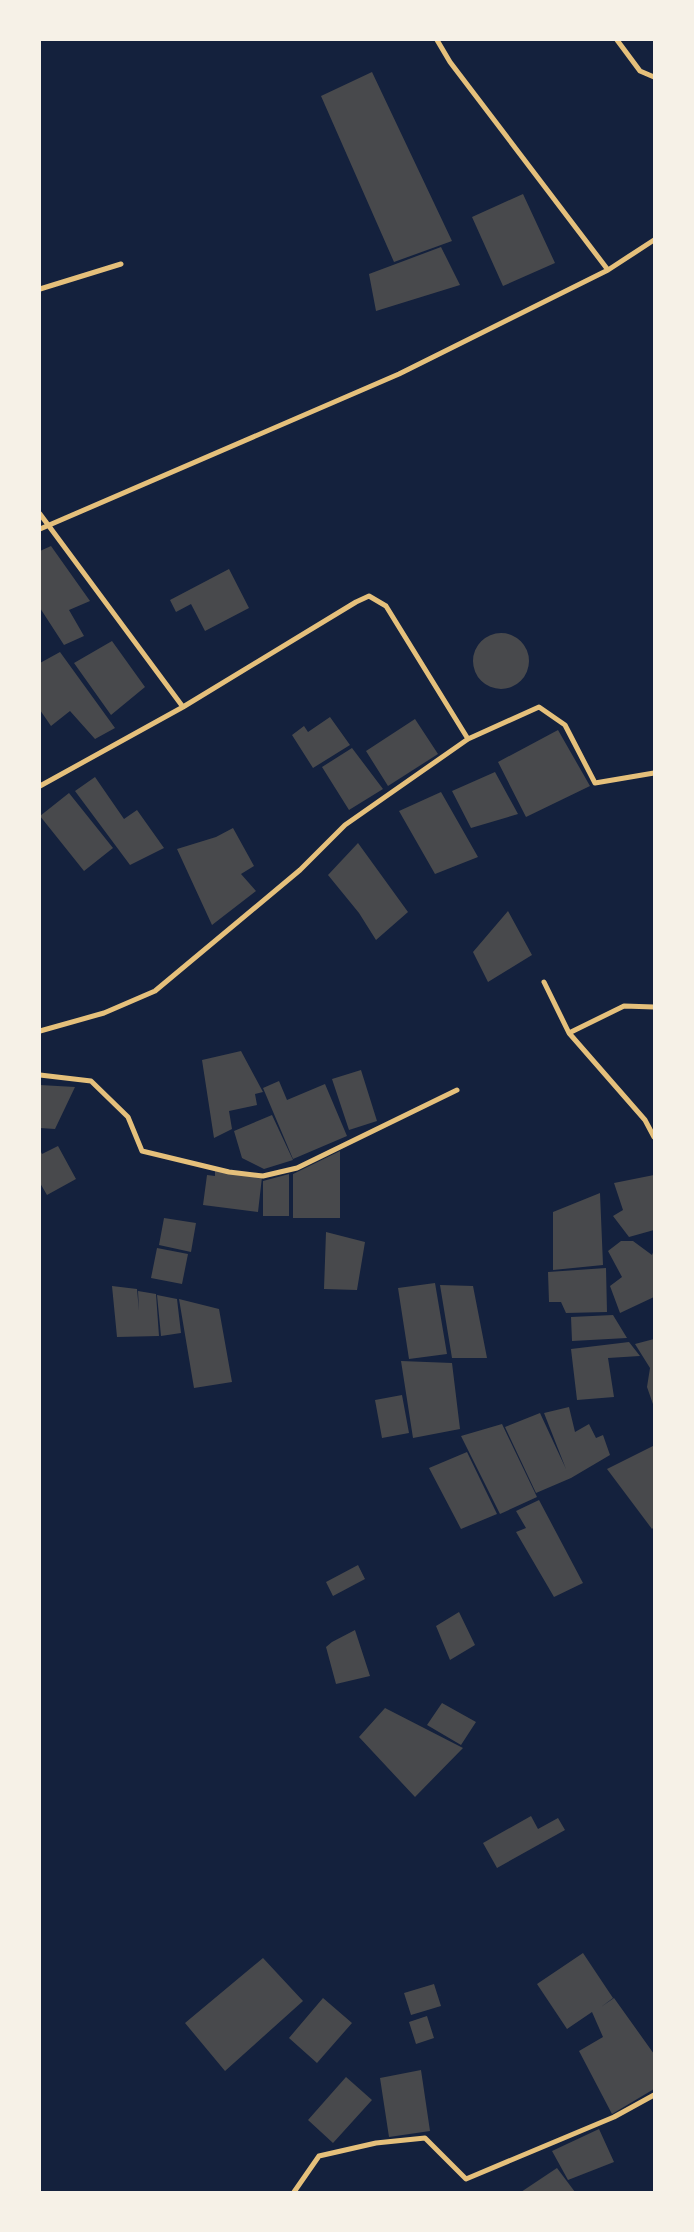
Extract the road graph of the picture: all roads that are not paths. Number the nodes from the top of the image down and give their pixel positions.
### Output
1 (437, 40) edge
2 (617, 40) edge
3 (654, 76) edge
4 (654, 240) edge
5 (121, 264) dead end
6 (608, 270) junction
7 (40, 289) edge
8 (40, 514) edge
9 (48, 526) junction
10 (40, 529) edge
11 (183, 707) junction
12 (468, 739) junction
13 (654, 773) edge
14 (40, 786) edge
15 (544, 982) dead end
16 (654, 1007) edge
17 (40, 1031) edge
18 (569, 1033) junction
19 (40, 1075) edge
20 (457, 1090) dead end
21 (654, 1137) edge
22 (654, 2095) edge
23 (294, 2192) edge

1 - 6 street
2 - 3 street
4 - 6 street
5 - 7 street
6 - 9 street
8 - 9 street
9 - 10 street
9 - 11 street
11 - 12 street
11 - 14 street
12 - 13 street
12 - 17 street
15 - 18 street
16 - 18 street
18 - 21 street
19 - 20 street
22 - 23 street

